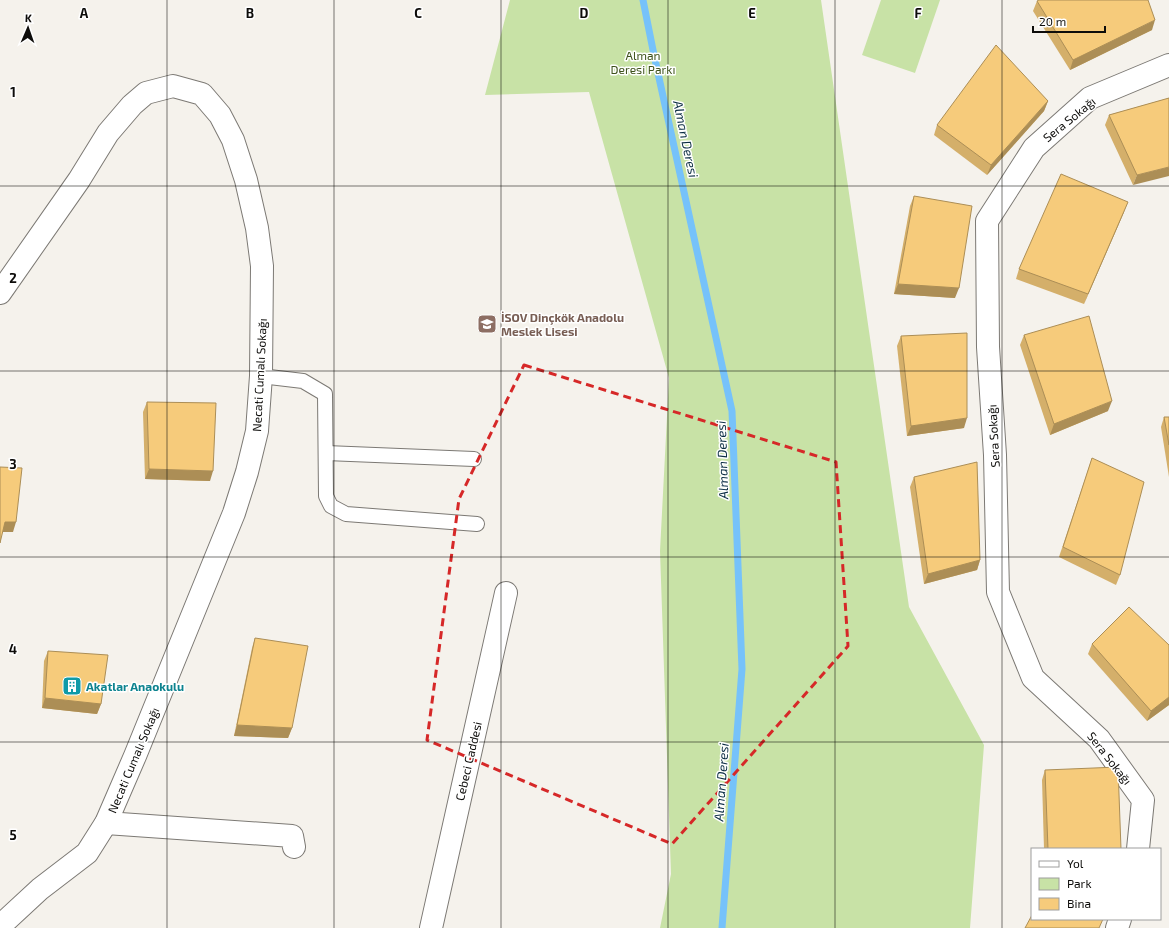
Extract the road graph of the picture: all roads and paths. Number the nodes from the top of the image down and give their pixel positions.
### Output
1 (1169, 65) edge
2 (0, 293) edge
3 (261, 376) junction
4 (326, 453) junction
5 (474, 458) dead end
6 (478, 524) dead end
7 (506, 593) dead end
8 (106, 823) junction
9 (294, 847) dead end
10 (1138, 848) edge
11 (0, 926) edge
12 (431, 928) edge

1 - 10 street, Sera Sokağı
2 - 3 street, Necati Cumalı Sokağı
3 - 4 lane
3 - 8 street, Necati Cumalı Sokağı
4 - 5 lane
4 - 6 lane
7 - 12 street, Cebeci Caddesi
8 - 9 street
8 - 11 street, Necati Cumalı Sokağı

